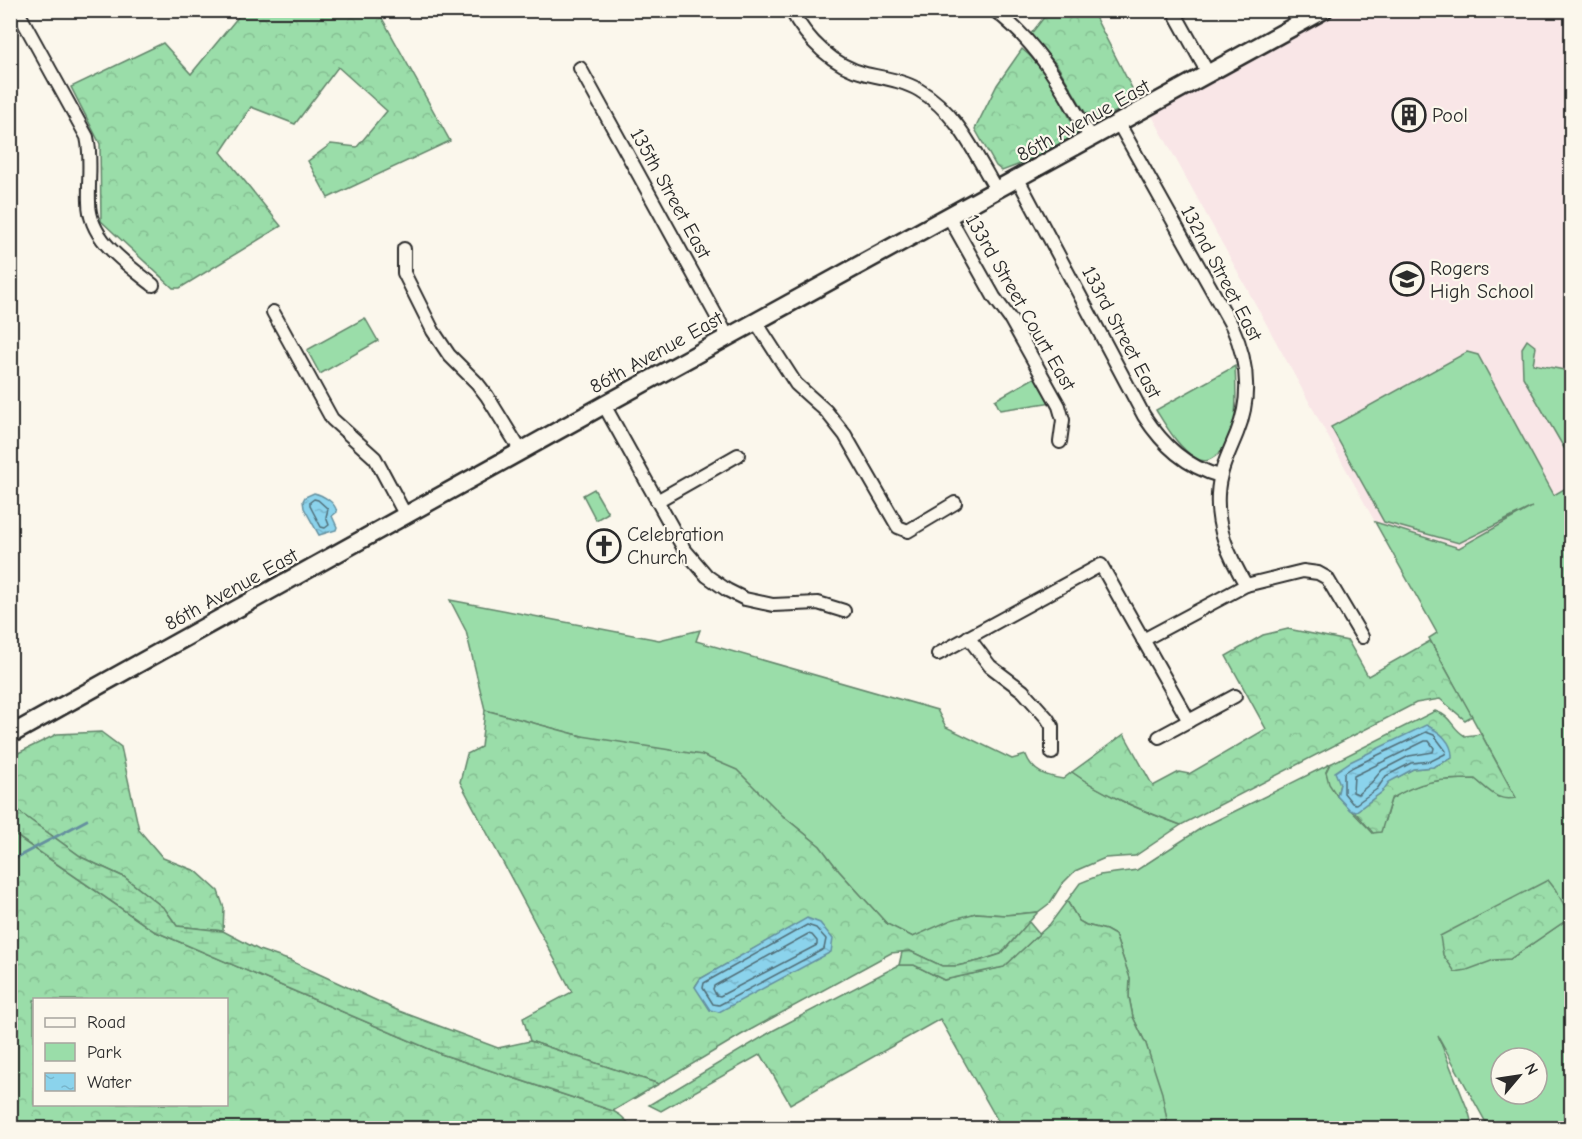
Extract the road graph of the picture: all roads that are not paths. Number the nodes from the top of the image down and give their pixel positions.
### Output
1 (17, 10) edge
2 (791, 10) edge
3 (994, 10) edge
4 (1173, 10) edge
5 (1324, 10) edge
6 (580, 68) dead end
7 (1209, 75) junction
8 (1119, 124) junction
9 (1091, 139) junction
10 (1018, 179) junction
11 (997, 191) junction
12 (949, 217) junction
13 (404, 249) dead end
14 (153, 285) dead end
15 (273, 312) dead end
16 (756, 322) junction
17 (728, 337) junction
18 (604, 405) junction
19 (1060, 442) dead end
20 (521, 451) junction
21 (738, 455) dead end
22 (1220, 476) junction
23 (657, 501) junction
24 (955, 503) dead end
25 (406, 516) junction
26 (1246, 585) junction
27 (844, 611) dead end
28 (1362, 637) dead end
29 (968, 638) junction
30 (1143, 640) junction
31 (938, 654) dead end
32 (1235, 696) dead end
33 (1189, 721) junction
34 (10, 735) edge
35 (1159, 737) dead end
36 (1052, 753) dead end

1 - 14 street
2 - 11 street
3 - 9 street
4 - 7 street
5 - 7 street, 86th Avenue East
6 - 17 street, 135th Street East
7 - 8 street, 86th Avenue East
8 - 9 street, 86th Avenue East
8 - 22 street, 132nd Street East
9 - 10 street, 86th Avenue East
10 - 11 street, 86th Avenue East
10 - 22 street, 133rd Street East
11 - 12 street, 86th Avenue East
12 - 16 street, 86th Avenue East
12 - 19 street, 133rd Street Court East
13 - 20 street
15 - 25 street
16 - 17 street, 86th Avenue East
16 - 24 street
17 - 18 street, 86th Avenue East
18 - 20 street, 86th Avenue East
18 - 23 street
20 - 25 street, 86th Avenue East
21 - 23 street
22 - 26 street, 132nd Street East
23 - 27 street
25 - 34 street, 86th Avenue East
26 - 28 street
26 - 30 street
29 - 30 street
29 - 31 street
29 - 36 street
30 - 33 street
32 - 33 street
33 - 35 street

